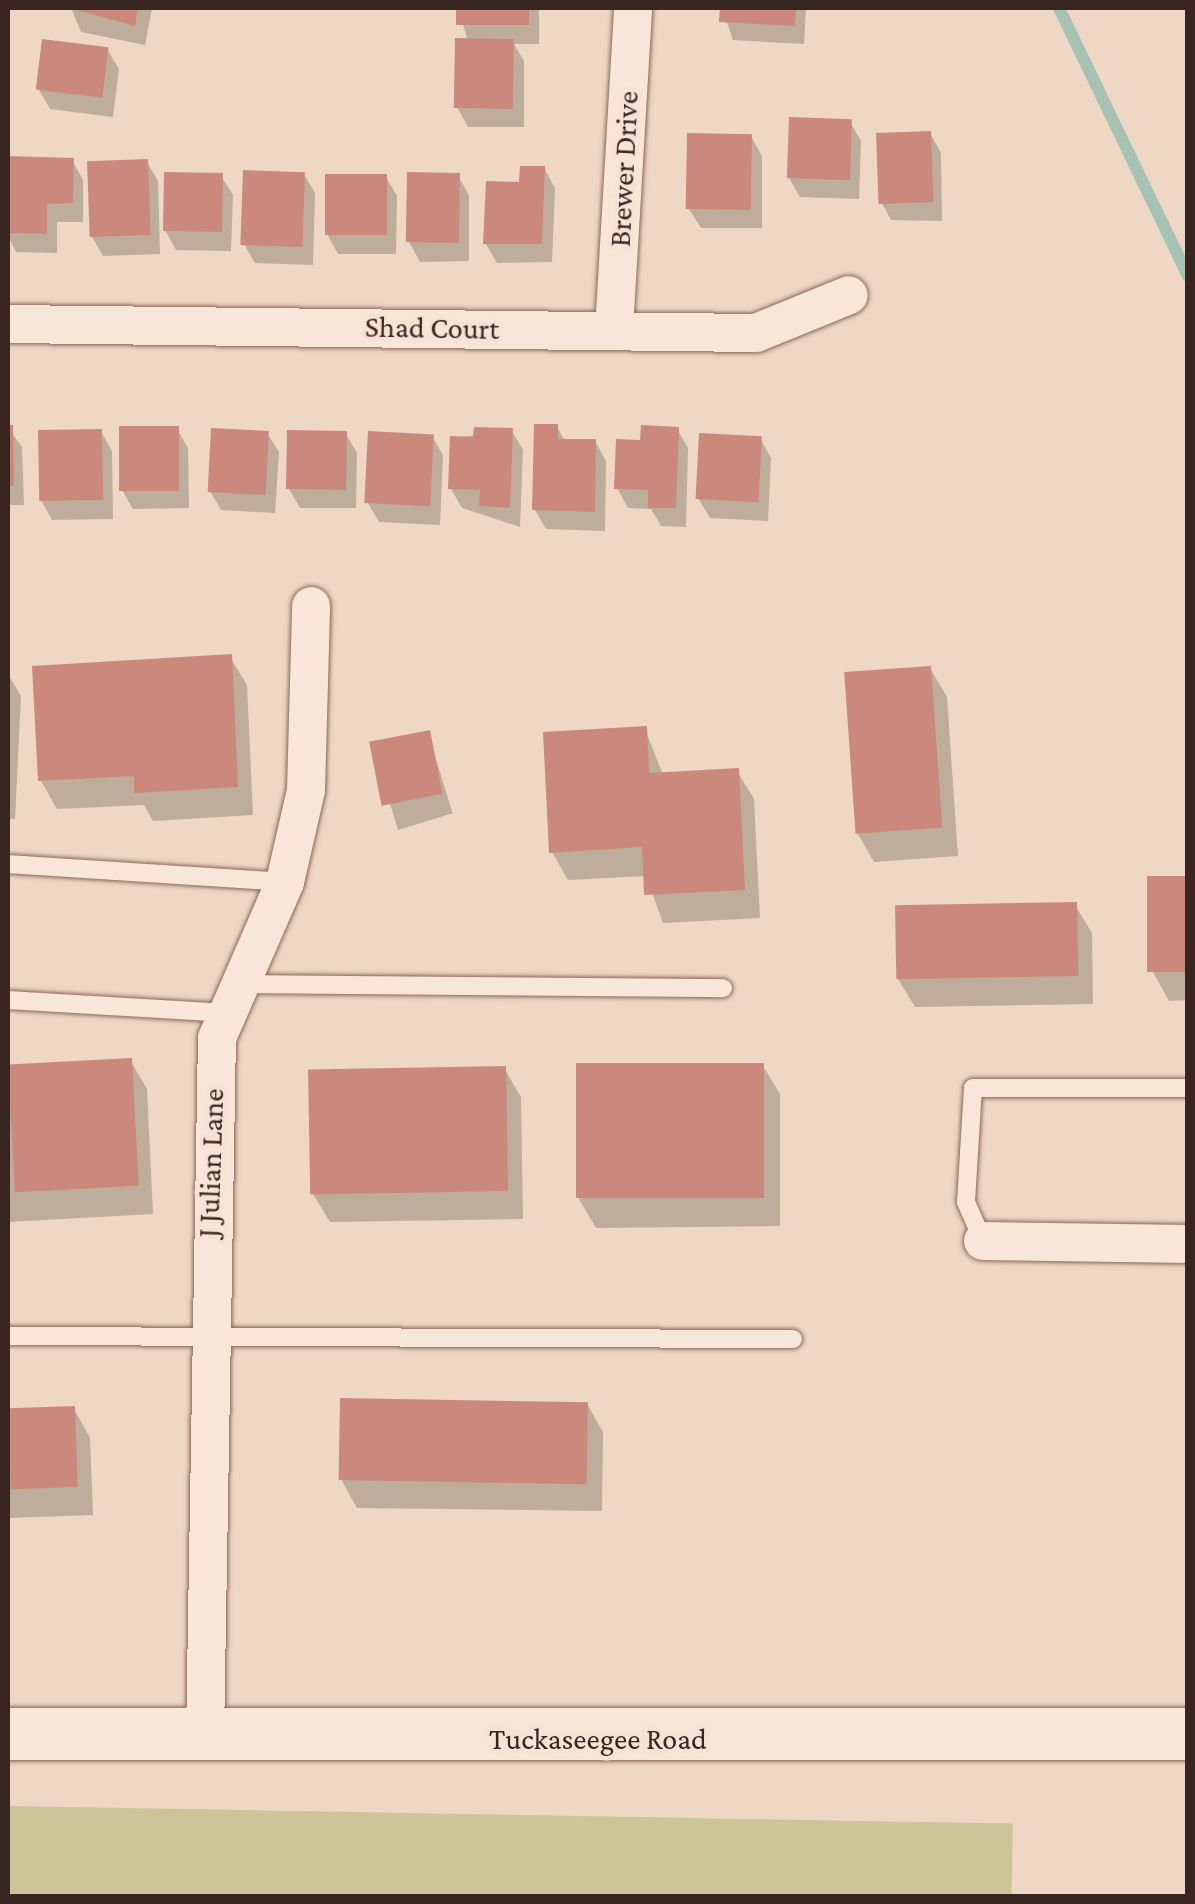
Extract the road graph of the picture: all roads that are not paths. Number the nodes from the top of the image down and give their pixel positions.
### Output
1 (633, 8) edge
2 (849, 295) dead end
3 (8, 324) edge
4 (614, 330) junction
5 (311, 606) dead end
6 (8, 864) edge
7 (285, 882) junction
8 (723, 988) dead end
9 (234, 998) junction
10 (8, 1000) edge
11 (1188, 1088) edge
12 (983, 1241) joint
13 (1188, 1244) edge
14 (8, 1336) edge
15 (207, 1336) junction
16 (793, 1339) dead end
17 (8, 1734) edge
18 (1188, 1734) edge
19 (205, 1737) junction

1 - 4 street, Brewer Drive
2 - 4 street, Shad Court
3 - 4 street, Shad Court
5 - 7 street, J Julian Lane
6 - 7 lane
7 - 9 street, J Julian Lane
8 - 9 lane
9 - 10 lane
9 - 15 street, J Julian Lane
11 - 12 lane
12 - 13 street
14 - 15 lane
15 - 16 lane
15 - 19 street, J Julian Lane
17 - 19 street, Tuckaseegee Road
18 - 19 street, Tuckaseegee Road

